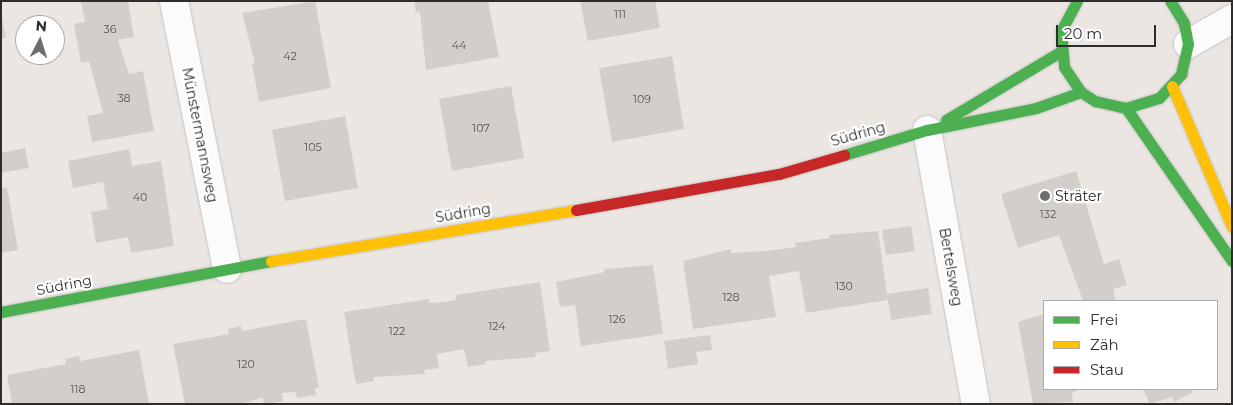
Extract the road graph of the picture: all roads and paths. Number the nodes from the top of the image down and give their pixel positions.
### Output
1 (174, 1) edge
2 (1077, 1) edge
3 (1176, 2) edge
4 (1232, 19) edge
5 (1188, 44) junction
6 (1060, 52) junction
7 (1172, 86) junction
8 (1081, 92) junction
9 (1126, 108) junction
10 (926, 130) junction
11 (1232, 228) edge
12 (1232, 261) edge
13 (227, 269) junction
14 (1, 312) edge
15 (976, 404) edge

1 - 13 street, Münstermannsweg
2 - 6 street
3 - 5 street
4 - 5 street
5 - 7 street
6 - 8 street
6 - 10 street, Südring
7 - 9 street
7 - 11 street
8 - 9 street
8 - 10 street, Südring
9 - 12 street
10 - 13 street, Südring
10 - 15 street, Bertelsweg
13 - 14 street, Südring

